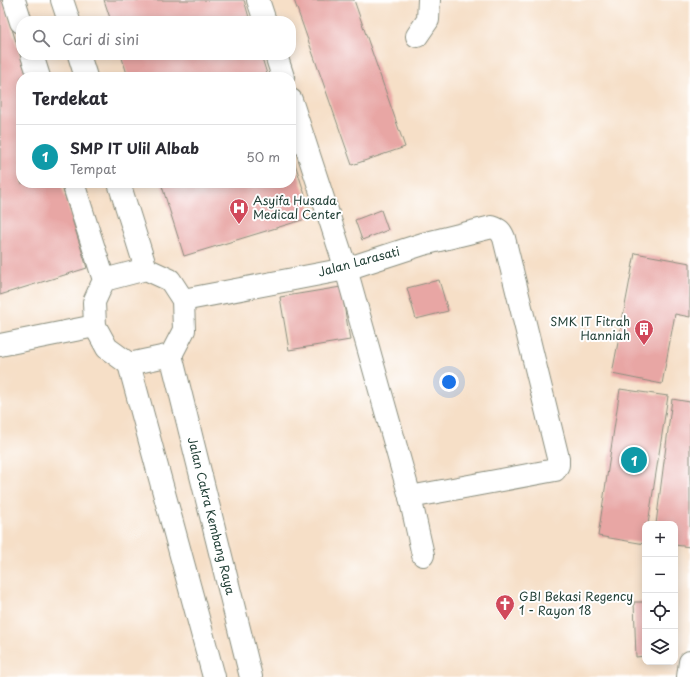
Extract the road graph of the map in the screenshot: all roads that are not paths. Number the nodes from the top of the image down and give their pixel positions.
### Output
1 (14, 0) edge
2 (62, 0) edge
3 (258, 0) edge
4 (428, 0) edge
5 (19, 16) edge
6 (67, 16) edge
7 (263, 16) edge
8 (417, 36) dead end
9 (34, 60) edge
10 (81, 60) edge
11 (278, 60) edge
12 (37, 72) edge
13 (84, 72) edge
14 (281, 72) edge
15 (296, 115) edge
16 (75, 188) edge
17 (121, 188) edge
18 (346, 268) junction
19 (146, 269) junction
20 (104, 280) junction
21 (183, 300) junction
22 (95, 326) junction
23 (0, 345) edge
24 (171, 355) junction
25 (129, 364) junction
26 (410, 497) junction
27 (423, 555) dead end
28 (690, 662) edge
29 (214, 677) edge
30 (251, 677) edge
31 (688, 677) edge

1 - 5 street
2 - 6 street
3 - 7 street
4 - 8 street
9 - 12 street
10 - 13 street
11 - 14 street
15 - 18 street
16 - 20 street
17 - 19 street
18 - 21 street, Jalan Larasati
18 - 26 street
18 - 26 street, Jalan Larasati
19 - 20 street
19 - 21 street
20 - 22 street
21 - 24 street
22 - 23 street
22 - 25 street
24 - 25 street
24 - 30 street, Jalan Cakra Kembang Raya
25 - 29 street
26 - 27 street
28 - 31 street

